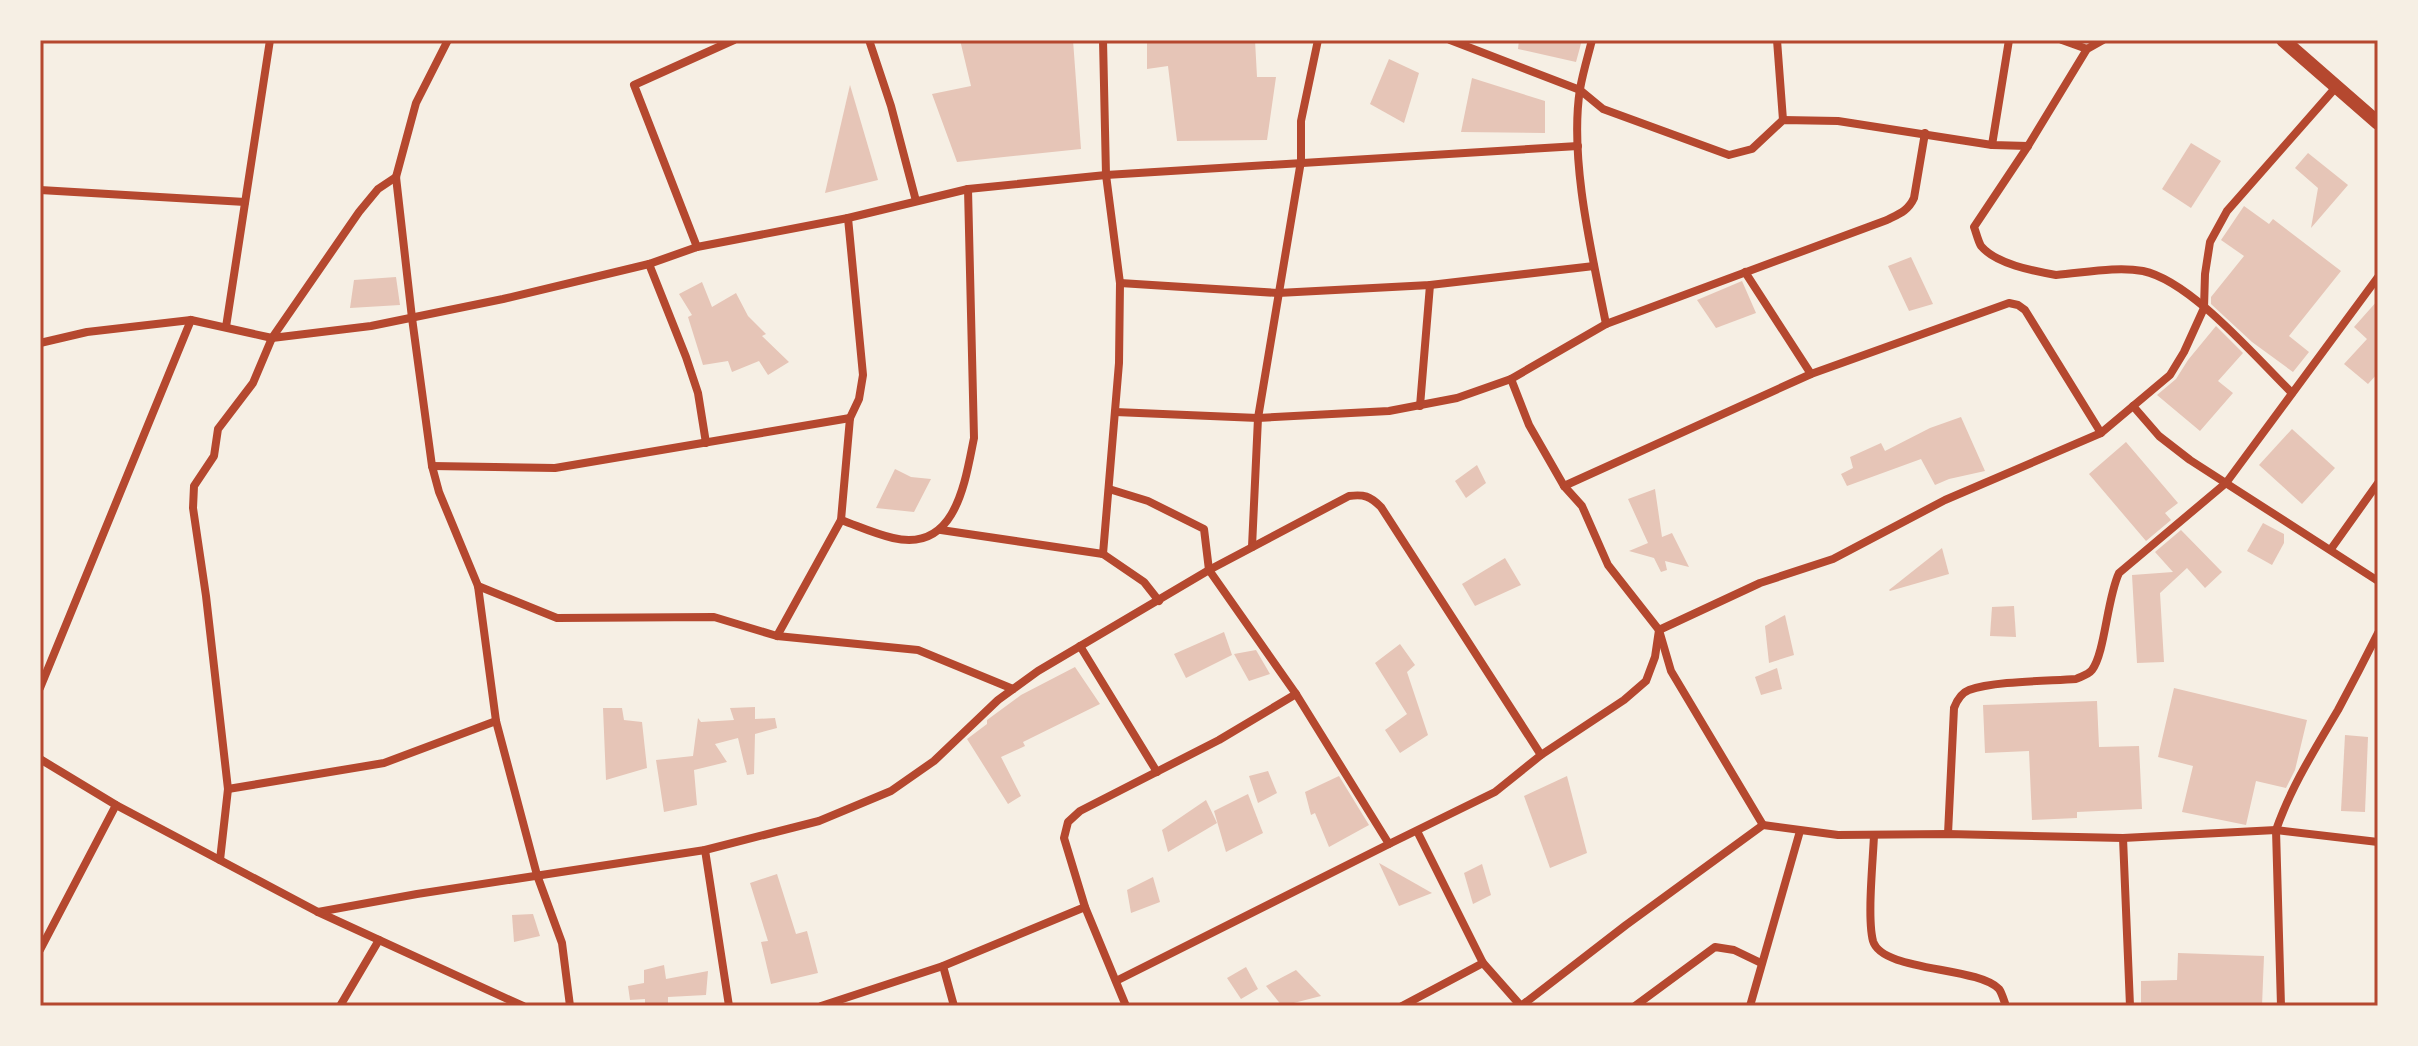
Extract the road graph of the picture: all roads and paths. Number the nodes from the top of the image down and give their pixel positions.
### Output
1 (270, 40) edge
2 (448, 40) edge
3 (734, 40) edge
4 (869, 40) edge
5 (1103, 40) edge
6 (1318, 40) edge
7 (1450, 40) edge
8 (1592, 40) edge
9 (1777, 40) edge
10 (2009, 40) edge
11 (2062, 40) edge
12 (2103, 40) edge
13 (2283, 40) edge
14 (2087, 49) junction
15 (2337, 86) junction
16 (1580, 90) junction
17 (1783, 120) junction
18 (2378, 123) edge
19 (1925, 133) junction
20 (1992, 145) junction
21 (1578, 146) junction
22 (2028, 146) junction
23 (1301, 161) junction
24 (1106, 175) junction
25 (396, 177) junction
26 (968, 189) junction
27 (40, 190) edge
28 (916, 201) junction
29 (245, 202) junction
30 (848, 218) junction
31 (697, 247) junction
32 (649, 264) junction
33 (1594, 266) junction
34 (1745, 272) junction
35 (2378, 277) edge
36 (1120, 283) junction
37 (1430, 285) junction
38 (1278, 293) junction
39 (2204, 308) junction
40 (412, 318) junction
41 (191, 320) junction
42 (1606, 324) junction
43 (226, 327) junction
44 (272, 338) junction
45 (40, 343) edge
46 (1811, 374) junction
47 (1511, 379) junction
48 (2292, 393) junction
49 (1420, 406) junction
50 (2133, 406) junction
51 (1115, 412) junction
52 (850, 418) junction
53 (1258, 418) junction
54 (2101, 433) junction
55 (706, 443) junction
56 (432, 466) junction
57 (2226, 483) junction
58 (2378, 483) edge
59 (1564, 486) junction
60 (1109, 489) junction
61 (841, 520) junction
62 (941, 530) junction
63 (1252, 547) junction
64 (2331, 549) junction
65 (1103, 554) junction
66 (1209, 570) junction
67 (2378, 581) edge
68 (478, 586) junction
69 (1159, 601) junction
70 (1659, 630) junction
71 (2378, 633) edge
72 (777, 636) junction
73 (1080, 646) junction
74 (40, 688) edge
75 (1013, 689) junction
76 (1296, 694) junction
77 (496, 721) junction
78 (1541, 755) junction
79 (40, 759) edge
80 (1157, 772) junction
81 (228, 789) junction
82 (116, 805) junction
83 (1763, 825) junction
84 (2276, 830) junction
85 (1417, 831) junction
86 (1800, 831) junction
87 (1948, 834) junction
88 (1874, 835) junction
89 (2123, 838) junction
90 (2378, 842) edge
91 (1389, 844) junction
92 (705, 850) junction
93 (220, 860) junction
94 (537, 875) junction
95 (1085, 907) junction
96 (318, 912) junction
97 (379, 940) junction
98 (40, 950) edge
99 (1483, 963) junction
100 (1761, 963) junction
101 (943, 966) junction
102 (1116, 981) junction
103 (340, 1006) edge
104 (523, 1006) edge
105 (570, 1006) edge
106 (729, 1006) edge
107 (823, 1006) edge
108 (954, 1006) edge
109 (1126, 1006) edge
110 (1402, 1006) edge
111 (1521, 1006) edge
112 (1635, 1006) edge
113 (1750, 1006) edge
114 (2006, 1006) edge
115 (2130, 1006) edge
116 (2281, 1006) edge

1 - 29 street
2 - 25 street
3 - 31 street
4 - 28 street
5 - 24 street
6 - 23 street
7 - 16 street
8 - 16 street
9 - 17 street
10 - 20 street
11 - 14 street
12 - 14 street
13 - 15 street
14 - 22 street
15 - 18 street
15 - 39 street
16 - 17 street
16 - 21 street
17 - 19 street
19 - 20 street
19 - 34 street
20 - 22 street
21 - 23 street
21 - 33 street
22 - 39 street
23 - 24 street
23 - 38 street
24 - 26 street
24 - 36 street
25 - 40 street
25 - 44 street
26 - 28 street
26 - 62 street
27 - 29 street
28 - 30 street
29 - 43 street
30 - 31 street
30 - 52 street
31 - 32 street
32 - 40 street
32 - 55 street
33 - 37 street
33 - 42 street
34 - 42 street
34 - 46 street
35 - 48 street
36 - 38 street
36 - 51 street
37 - 38 street
37 - 49 street
38 - 53 street
39 - 48 street
39 - 50 street
40 - 44 street
40 - 56 street
41 - 43 street
41 - 45 street
41 - 74 street
42 - 47 street
43 - 44 street
44 - 81 street
46 - 54 street
46 - 59 street
47 - 49 street
47 - 59 street
48 - 57 street
49 - 53 street
50 - 54 street
50 - 57 street
51 - 53 street
51 - 60 street
52 - 55 street
52 - 61 street
53 - 63 street
54 - 70 street
55 - 56 street
56 - 68 street
57 - 64 street
57 - 87 street
58 - 64 street
59 - 70 street
60 - 65 street
60 - 66 street
61 - 62 street
61 - 72 street
62 - 65 street
63 - 66 street
63 - 78 street
64 - 67 street
65 - 69 street
66 - 69 street
66 - 76 street
68 - 72 street
68 - 77 street
69 - 73 street
70 - 78 street
70 - 83 street
71 - 84 street
72 - 75 street
73 - 75 street
73 - 80 street
75 - 92 street
76 - 80 street
76 - 91 street
77 - 81 street
77 - 94 street
78 - 85 street
79 - 82 street
80 - 95 street
81 - 93 street
82 - 93 street
82 - 98 street
83 - 86 street
83 - 111 street
84 - 89 street
84 - 90 street
84 - 116 street
85 - 91 street
85 - 99 street
86 - 88 street
86 - 100 street
87 - 88 street
87 - 89 street
88 - 114 street
89 - 115 street
91 - 102 street
92 - 94 street
92 - 106 street
93 - 96 street
94 - 96 street
94 - 105 street
95 - 101 street
95 - 102 street
96 - 97 street
97 - 103 street
97 - 104 street
99 - 110 street
99 - 111 street
100 - 112 street
100 - 113 street
101 - 107 street
101 - 108 street
102 - 109 street

